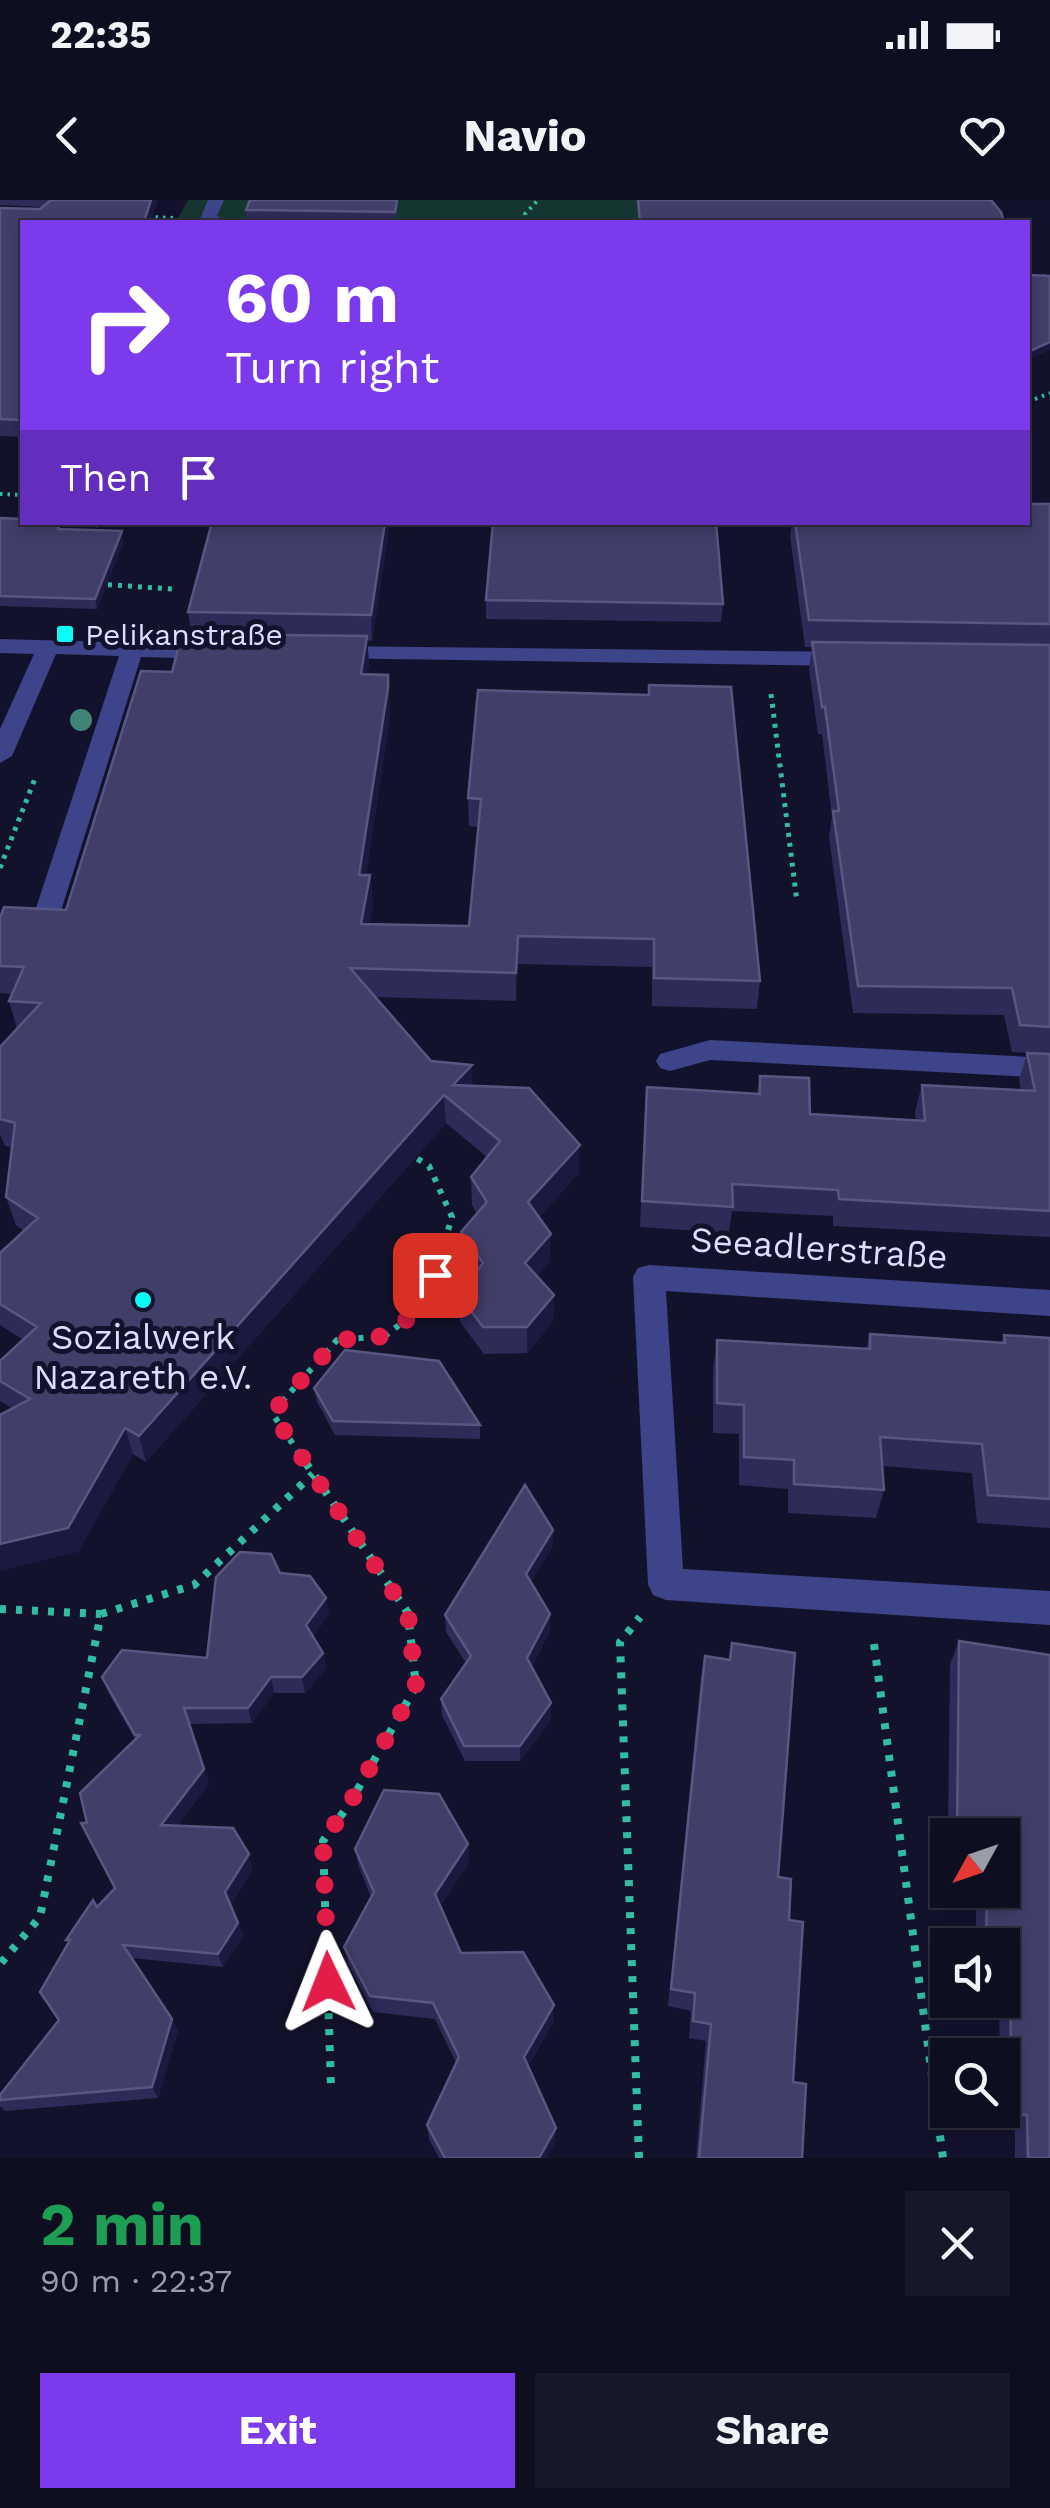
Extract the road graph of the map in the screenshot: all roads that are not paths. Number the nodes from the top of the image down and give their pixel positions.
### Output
1 (0, 646) edge
2 (48, 647) junction
3 (132, 650) junction
4 (244, 652) edge
5 (300, 653) edge
6 (877, 659) edge
7 (0, 756) edge
8 (48, 911) edge
9 (670, 1061) dead end
10 (1050, 1068) edge
11 (1050, 1303) edge
12 (1050, 1608) edge

1 - 2 street
2 - 3 street
2 - 7 street
3 - 4 street
3 - 8 street
5 - 6 street
9 - 10 street
11 - 12 street, Seeadlerstraße

